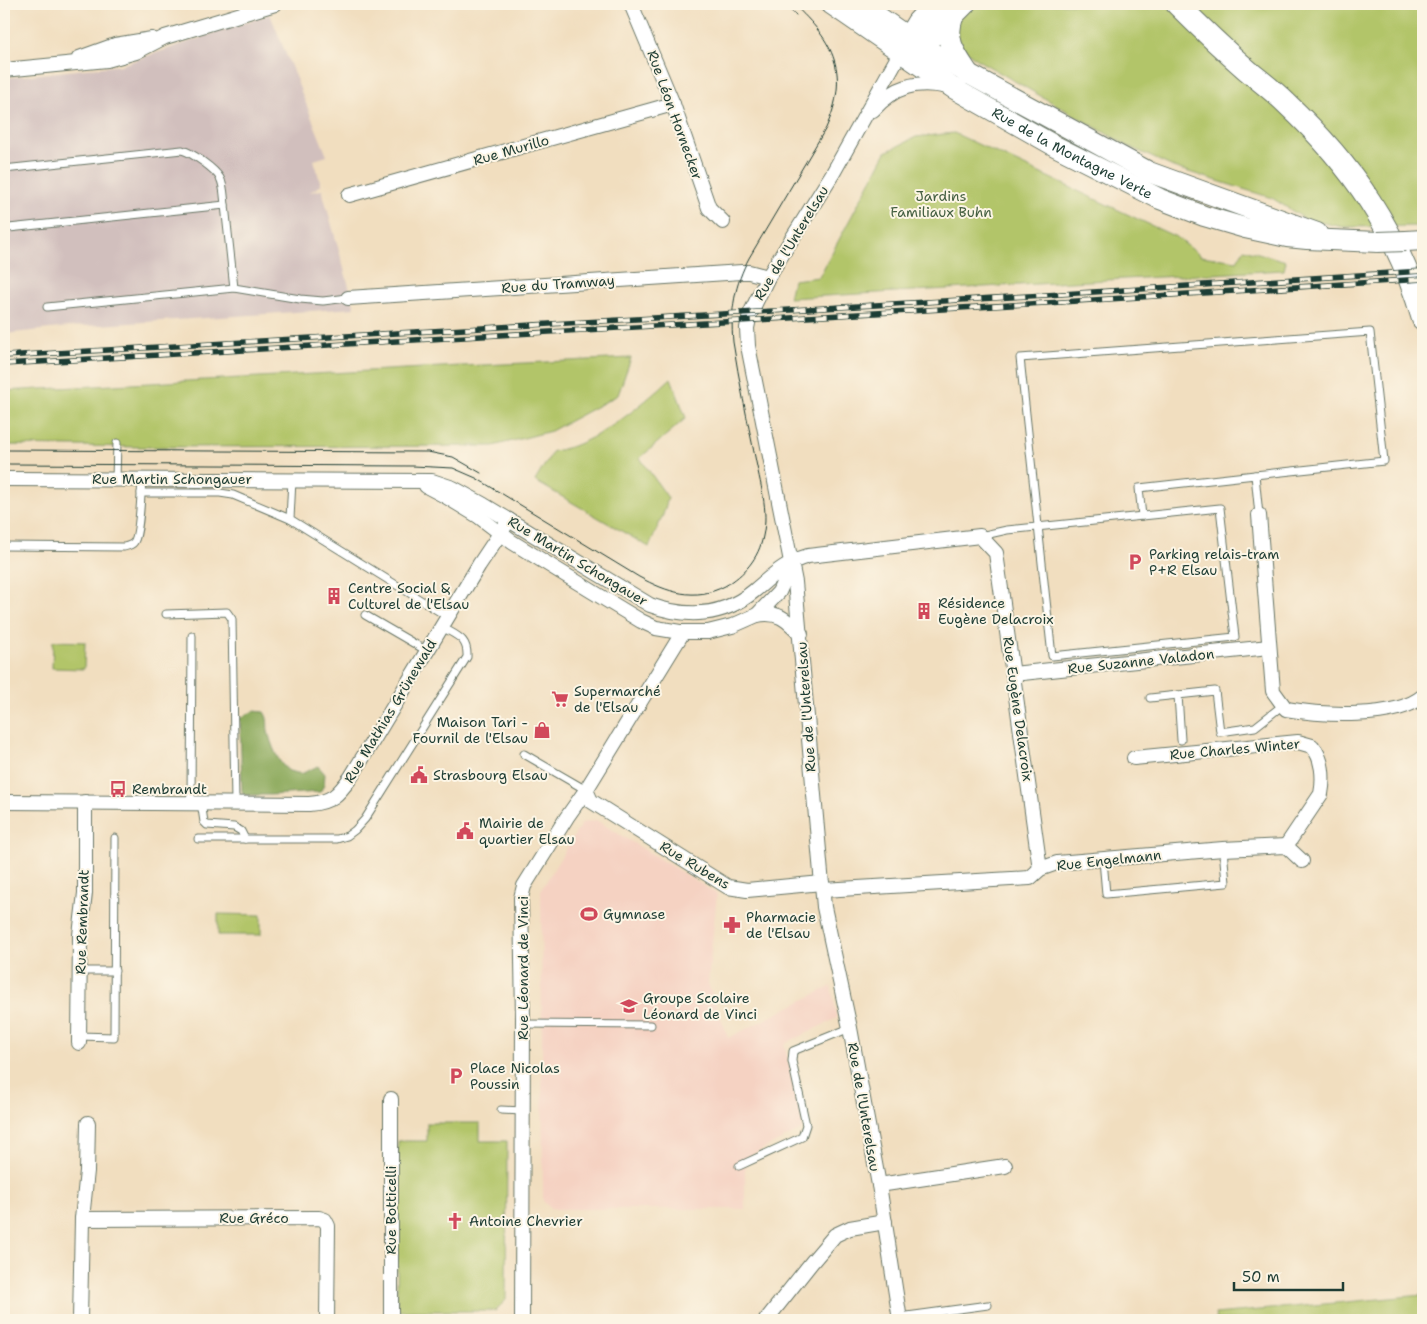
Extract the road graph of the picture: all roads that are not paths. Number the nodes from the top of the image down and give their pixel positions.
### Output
1 (275, 4) edge
2 (631, 4) edge
3 (831, 4) edge
4 (860, 4) edge
5 (1161, 4) edge
6 (1177, 4) edge
7 (950, 8) edge
8 (909, 44) junction
9 (1240, 64) junction
10 (4, 70) edge
11 (960, 80) junction
12 (673, 104) junction
13 (862, 122) junction
14 (4, 169) edge
15 (349, 195) dead end
16 (225, 205) junction
17 (723, 222) dead end
18 (9, 228) dead end
19 (1415, 240) edge
20 (768, 277) junction
21 (234, 288) junction
22 (348, 298) joint
23 (47, 307) dead end
24 (1423, 318) edge
25 (117, 443) dead end
26 (1255, 475) junction
27 (4, 479) edge
28 (116, 479) junction
29 (292, 480) junction
30 (401, 481) junction
31 (142, 486) junction
32 (1259, 515) joint
33 (1142, 516) junction
34 (290, 519) junction
35 (509, 520) junction
36 (1038, 527) junction
37 (499, 534) junction
38 (980, 536) junction
39 (4, 546) edge
40 (792, 562) junction
41 (166, 614) dead end
42 (366, 614) dead end
43 (757, 615) junction
44 (445, 622) junction
45 (683, 632) junction
46 (800, 634) junction
47 (192, 636) dead end
48 (1269, 648) junction
49 (427, 651) junction
50 (1013, 674) junction
51 (1178, 695) junction
52 (1423, 696) edge
53 (1150, 698) dead end
54 (1283, 705) junction
55 (1181, 740) dead end
56 (524, 754) dead end
57 (1134, 758) dead end
58 (586, 790) junction
59 (4, 802) edge
60 (85, 802) junction
61 (196, 802) junction
62 (235, 803) junction
63 (115, 838) dead end
64 (198, 839) dead end
65 (245, 839) junction
66 (1286, 846) junction
67 (1223, 849) junction
68 (1103, 860) junction
69 (1302, 861) dead end
70 (1040, 869) junction
71 (822, 886) junction
72 (115, 970) junction
73 (80, 971) junction
74 (524, 1024) junction
75 (651, 1025) dead end
76 (850, 1028) junction
77 (79, 1040) joint
78 (391, 1099) dead end
79 (501, 1110) dead end
80 (523, 1111) junction
81 (88, 1123) dead end
82 (739, 1166) dead end
83 (1005, 1166) dead end
84 (879, 1186) junction
85 (82, 1219) junction
86 (886, 1222) junction
87 (988, 1305) dead end
88 (900, 1319) edge
89 (80, 1320) edge
90 (327, 1320) edge
91 (392, 1320) edge
92 (522, 1320) edge
93 (766, 1320) edge

1 - 10 street
2 - 12 street, Rue Léon Hornecker
3 - 8 main road, Rue de la Montagne Verte
4 - 8 main road, Rue de la Montagne Verte
5 - 9 highway
6 - 9 highway
7 - 8 highway
7 - 11 highway
8 - 11 main road, Rue de la Montagne Verte
8 - 13 street, Rue de l'Unterelsau
9 - 24 highway
11 - 13 street, Rue de l'Unterelsau
11 - 19 main road, Rue de la Montagne Verte, bridge
12 - 15 street, Rue Murillo
12 - 17 street, Rue Léon Hornecker
13 - 20 street, Rue de l'Unterelsau
14 - 16 lane
16 - 18 lane
16 - 21 lane
20 - 22 street, Rue du Tramway
20 - 40 street, Rue de l'Unterelsau
21 - 22 lane
21 - 23 lane
25 - 28 lane
26 - 32 lane
26 - 33 lane
26 - 36 lane
27 - 28 street, Rue Martin Schongauer
28 - 31 street, Rue Martin Schongauer
29 - 30 street, Rue Martin Schongauer
29 - 31 street, Rue Martin Schongauer
29 - 34 lane
30 - 35 street, Rue Martin Schongauer
30 - 37 street, Rue Martin Schongauer
31 - 34 lane
31 - 39 lane
32 - 48 street
33 - 36 lane
33 - 36 lane
34 - 44 lane
35 - 37 street, Rue Mathias Grünewald
35 - 40 street, Rue Martin Schongauer
36 - 38 lane
37 - 44 street, Rue Mathias Grünewald
37 - 45 street, Rue Martin Schongauer
38 - 40 street
38 - 50 street, Rue Eugène Delacroix
40 - 43 street, Rue Martin Schongauer
40 - 46 street, Rue de l'Unterelsau
41 - 62 lane
42 - 49 lane
43 - 45 street, Rue Martin Schongauer
43 - 46 street
44 - 49 street, Rue Mathias Grünewald
44 - 65 lane
45 - 58 street, Rue Léonard de Vinci
46 - 71 street, Rue de l'Unterelsau
47 - 61 lane
48 - 50 street, Rue Suzanne Valadon
48 - 54 street
49 - 62 street, Rue Mathias Grünewald
50 - 70 street, Rue Eugène Delacroix
51 - 53 lane
51 - 54 lane
51 - 55 lane
52 - 54 street
56 - 58 lane
57 - 66 street, Rue Charles Winter
58 - 71 street, Rue Rubens
58 - 74 street, Rue Léonard de Vinci
59 - 60 street, Rue Mathias Grünewald
60 - 61 street, Rue Mathias Grünewald
60 - 73 street, Rue Rembrandt
61 - 62 street, Rue Mathias Grünewald
61 - 65 lane
63 - 72 lane
64 - 65 lane
66 - 67 street, Rue Engelmann
66 - 69 street
67 - 68 street, Rue Engelmann
67 - 68 lane
68 - 70 street, Rue Engelmann
70 - 71 street, Rue Engelmann
71 - 76 street, Rue de l'Unterelsau
72 - 73 lane
72 - 77 lane
73 - 77 street, Rue Rembrandt
74 - 75 lane
74 - 80 street, Rue Léonard de Vinci
76 - 82 lane
76 - 84 street, Rue de l'Unterelsau
78 - 91 street, Rue Botticelli
79 - 80 lane
80 - 92 street, Rue Léonard de Vinci
81 - 85 street
83 - 84 street
84 - 86 street, Rue de l'Unterelsau
85 - 89 street
85 - 90 street, Rue Gréco
86 - 88 street, Rue de l'Unterelsau
86 - 93 street
87 - 88 lane

